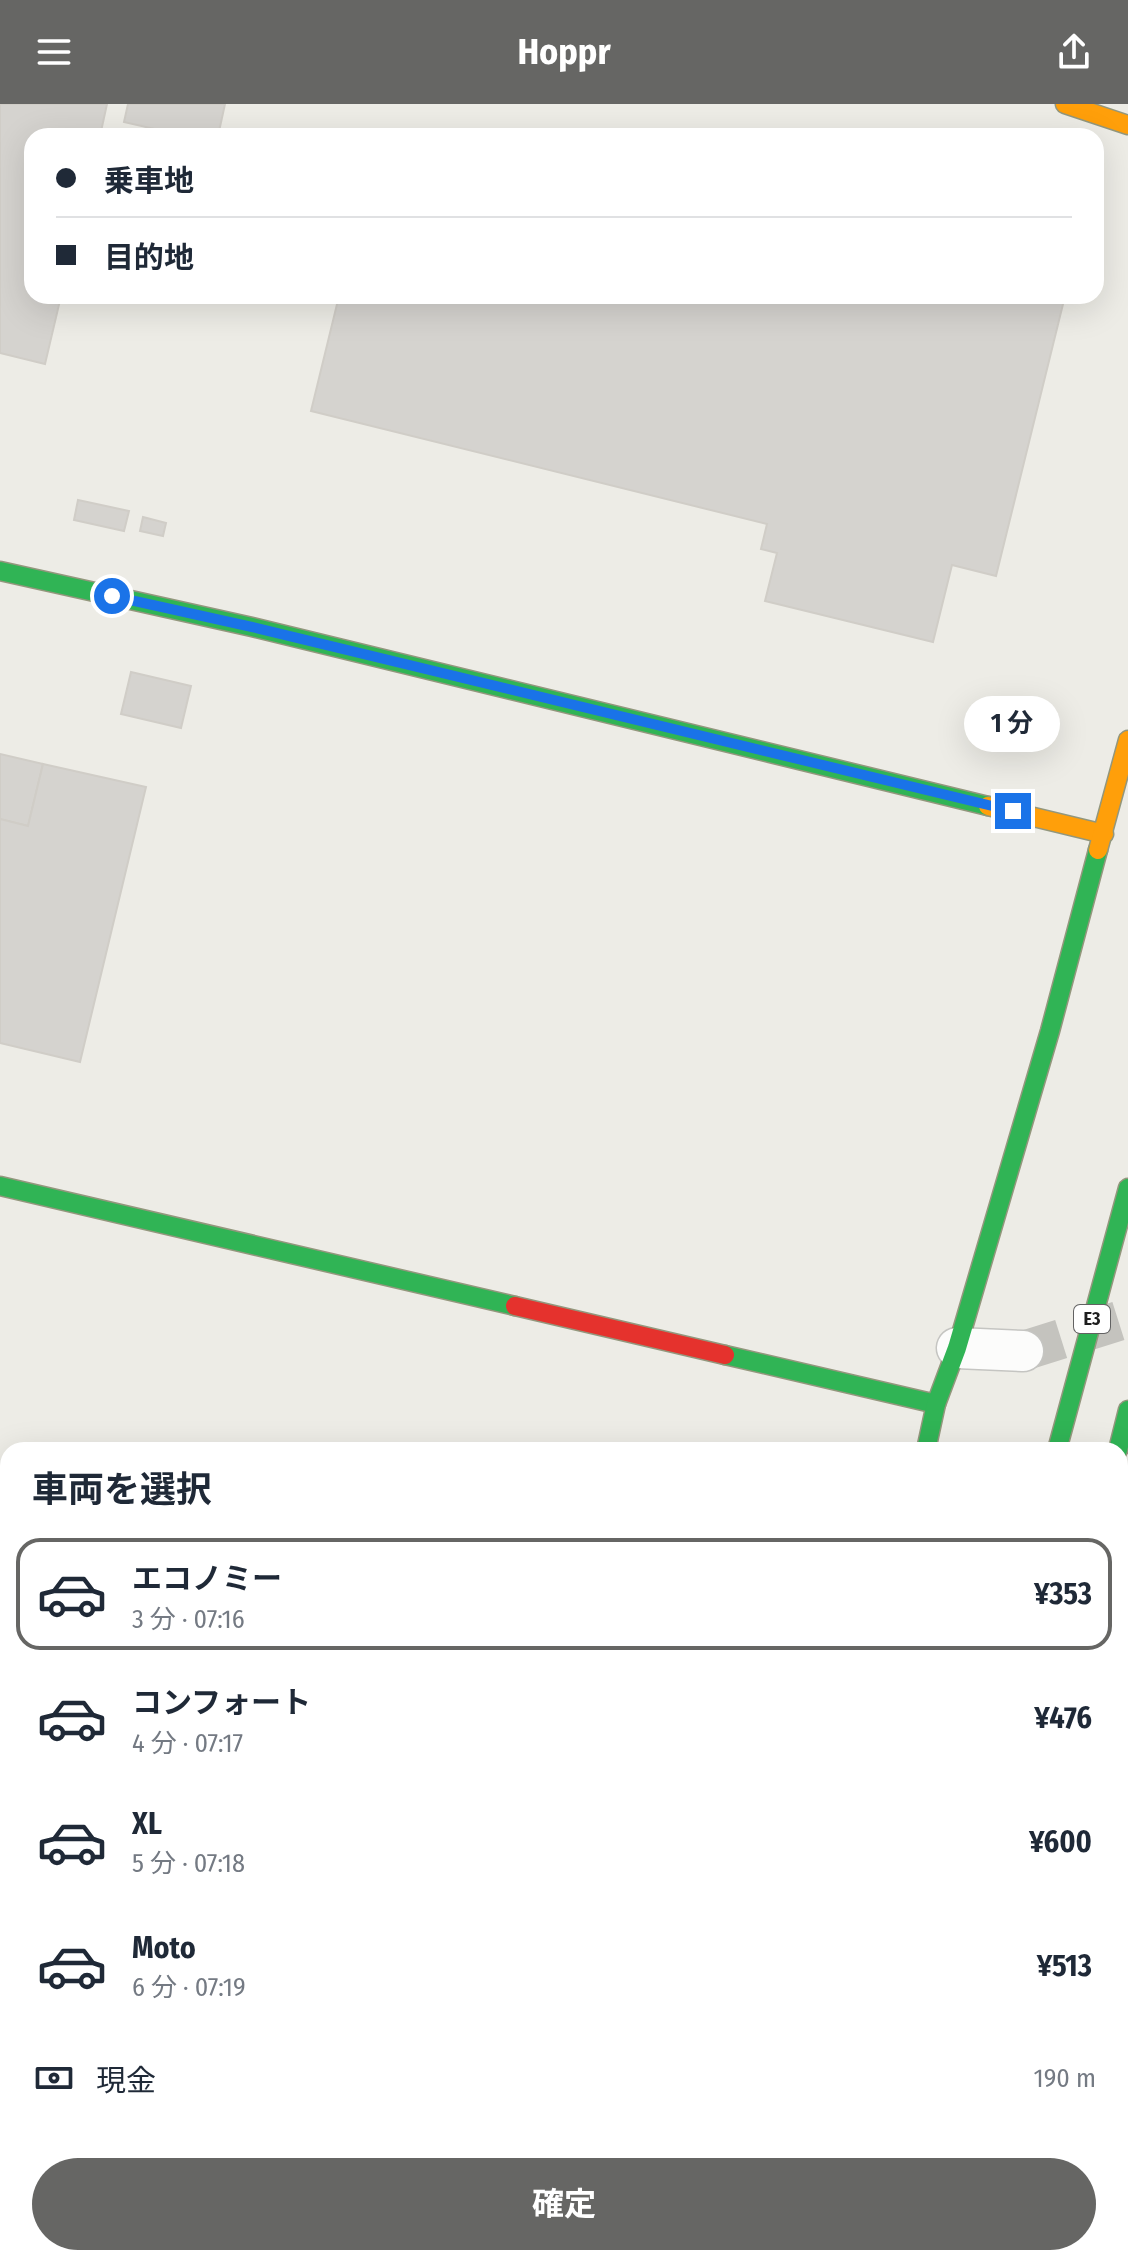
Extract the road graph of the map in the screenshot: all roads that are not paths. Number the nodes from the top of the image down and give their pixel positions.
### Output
1 (1065, 104) edge
2 (1128, 125) edge
3 (0, 571) edge
4 (1128, 740) edge
5 (1104, 834) junction
6 (0, 1186) edge
7 (1128, 1188) edge
8 (957, 1348) junction
9 (1023, 1351) tunnel mouth
10 (936, 1404) junction
11 (1128, 1410) edge
12 (928, 1442) edge
13 (1059, 1442) edge
14 (1120, 1442) edge

1 - 2 main road
3 - 5 main road
4 - 5 main road
5 - 8 main road
6 - 10 main road
7 - 13 main road, E3
8 - 9 street
8 - 10 main road
10 - 12 main road
11 - 14 main road

